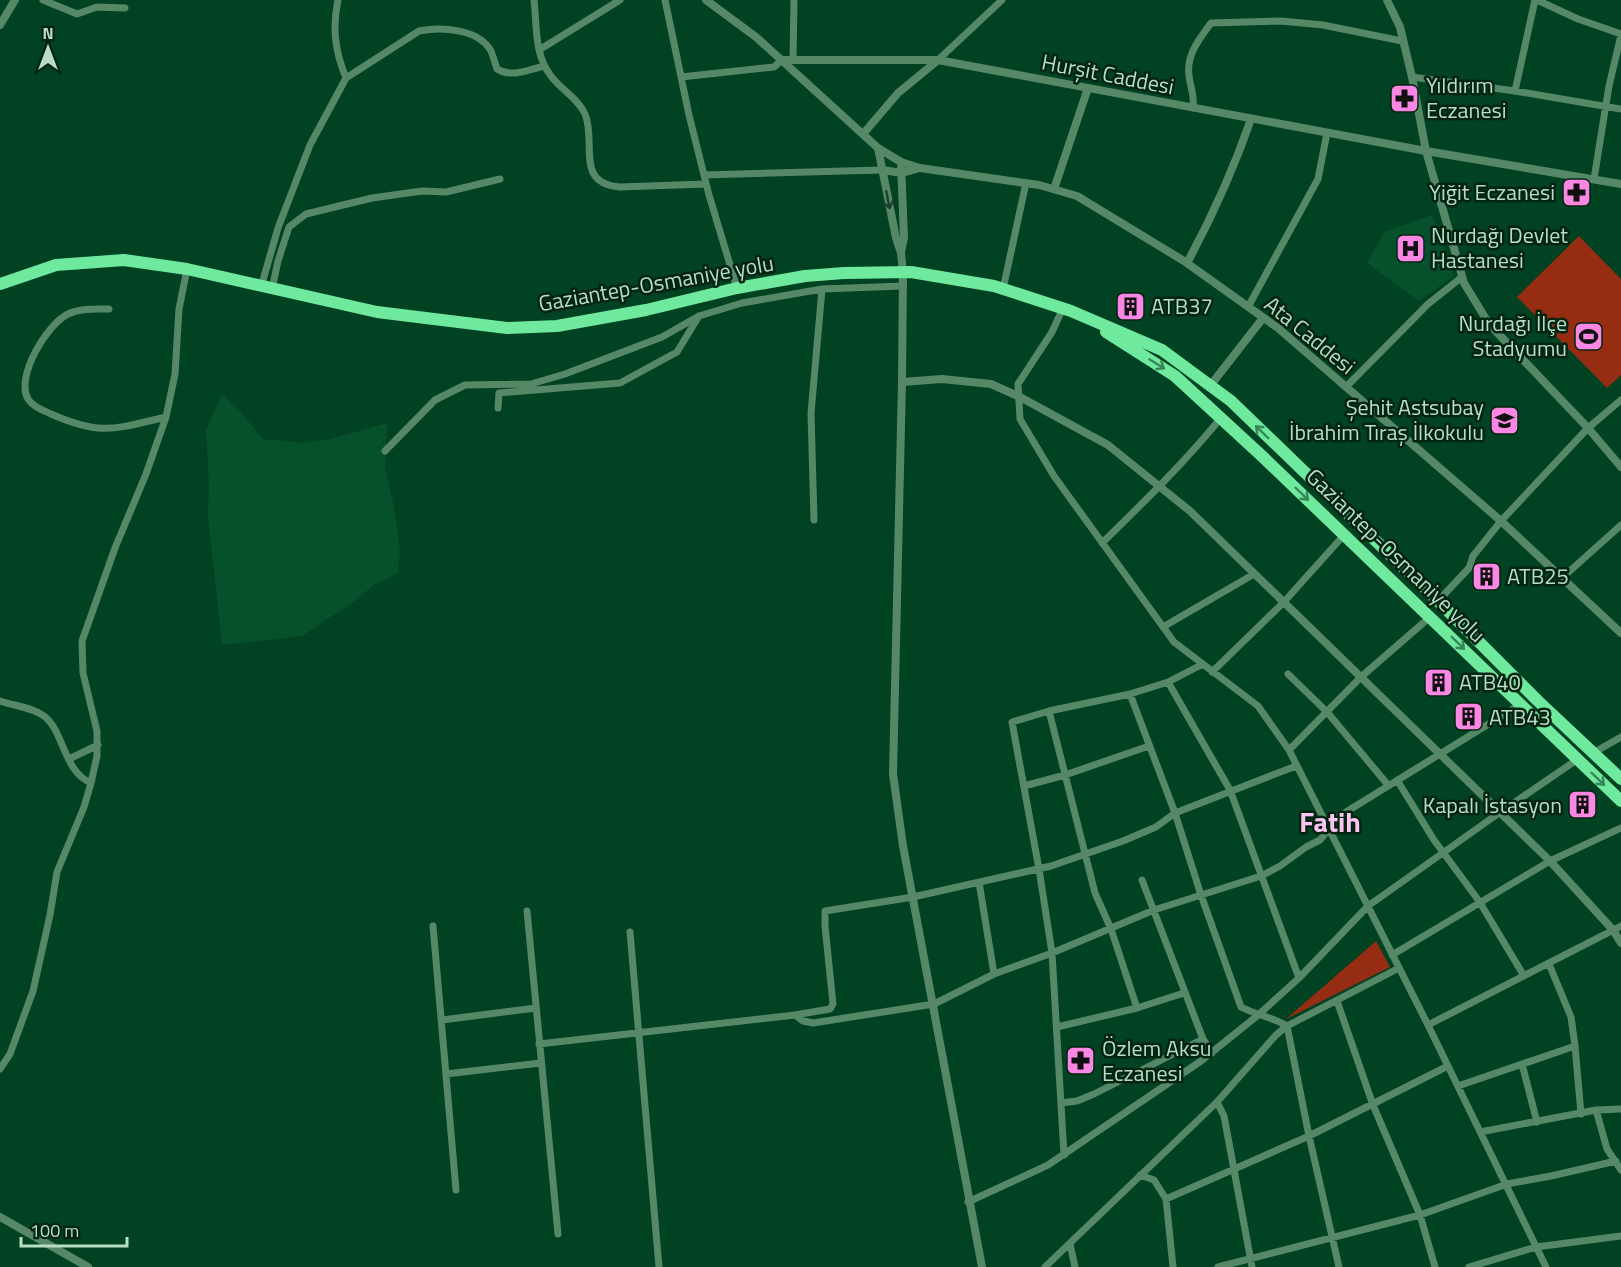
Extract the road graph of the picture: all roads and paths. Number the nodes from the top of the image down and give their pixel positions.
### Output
1 (15, 0) edge
2 (43, 0) edge
3 (338, 0) edge
4 (534, 0) edge
5 (620, 0) edge
6 (665, 0) edge
7 (706, 0) edge
8 (794, 0) edge
9 (1002, 0) edge
10 (1387, 0) edge
11 (1536, 0) edge
12 (125, 8) dead end
13 (0, 25) edge
14 (1621, 34) edge
15 (1402, 40) junction
16 (539, 50) junction
17 (782, 60) junction
18 (794, 60) junction
19 (938, 60) junction
20 (544, 66) junction
21 (681, 77) junction
22 (1412, 77) junction
23 (346, 78) junction
24 (1088, 88) junction
25 (1515, 91) junction
26 (1606, 106) junction
27 (1193, 108) junction
28 (1621, 109) edge
29 (1251, 119) junction
30 (1327, 133) junction
31 (863, 134) junction
32 (878, 148) junction
33 (1426, 151) junction
34 (900, 162) junction
35 (920, 168) junction
36 (882, 170) junction
37 (902, 173) junction
38 (704, 175) junction
39 (500, 179) dead end
40 (1594, 179) junction
41 (1026, 183) junction
42 (706, 184) junction
43 (1621, 184) edge
44 (1054, 189) junction
45 (901, 253) junction
46 (1186, 263) junction
47 (187, 269) junction
48 (903, 272) junction
49 (1462, 277) junction
50 (0, 284) edge
51 (903, 286) junction
52 (267, 288) junction
53 (737, 288) junction
54 (822, 289) junction
55 (1003, 289) junction
56 (1248, 307) junction
57 (109, 309) dead end
58 (1067, 309) junction
59 (699, 316) junction
60 (1263, 318) junction
61 (902, 382) junction
62 (1210, 386) junction
63 (1346, 387) junction
64 (1020, 397) junction
65 (1621, 400) edge
66 (498, 408) dead end
67 (166, 417) junction
68 (1220, 419) junction
69 (1588, 428) junction
70 (385, 451) dead end
71 (1621, 467) edge
72 (1160, 487) junction
73 (814, 520) dead end
74 (1501, 521) junction
75 (1621, 525) edge
76 (1344, 535) junction
77 (1102, 543) junction
78 (1254, 574) junction
79 (1562, 578) junction
80 (1438, 601) junction
81 (1283, 603) junction
82 (1430, 617) junction
83 (1163, 627) junction
84 (1621, 633) edge
85 (1203, 664) junction
86 (1212, 672) junction
87 (1288, 674) dead end
88 (1361, 677) junction
89 (1168, 682) junction
90 (1130, 694) junction
91 (0, 701) edge
92 (1521, 704) junction
93 (1048, 711) junction
94 (1327, 712) junction
95 (1621, 737) edge
96 (98, 745) junction
97 (1149, 746) junction
98 (1289, 750) junction
99 (1593, 753) junction
100 (1439, 754) junction
101 (69, 759) junction
102 (1578, 759) junction
103 (1296, 765) junction
104 (1065, 775) junction
105 (1621, 779) edge
106 (1397, 780) junction
107 (91, 783) junction
108 (1024, 786) junction
109 (1388, 786) junction
110 (1230, 790) junction
111 (1621, 801) edge
112 (1175, 813) junction
113 (1499, 813) junction
114 (1621, 828) edge
115 (1329, 829) junction
116 (1444, 853) junction
117 (1085, 855) junction
118 (1550, 861) junction
119 (1039, 869) junction
120 (1261, 876) junction
121 (1142, 880) dead end
122 (979, 882) junction
123 (1200, 895) junction
124 (913, 897) junction
125 (1479, 901) junction
126 (1368, 906) junction
127 (1154, 910) junction
128 (527, 911) dead end
129 (433, 926) dead end
130 (1617, 928) edge
131 (1111, 929) junction
132 (630, 932) dead end
133 (1621, 943) edge
134 (1052, 953) junction
135 (1392, 955) junction
136 (1549, 964) junction
137 (1399, 968) junction
138 (994, 974) junction
139 (1524, 976) junction
140 (1299, 978) junction
141 (1184, 993) junction
142 (1337, 1001) junction
143 (934, 1004) junction
144 (536, 1008) junction
145 (1137, 1008) junction
146 (795, 1015) junction
147 (1257, 1016) junction
148 (442, 1020) junction
149 (1428, 1025) junction
150 (1287, 1026) junction
151 (1057, 1027) junction
152 (639, 1033) junction
153 (1203, 1039) junction
154 (539, 1044) junction
155 (1575, 1047) junction
156 (1212, 1053) junction
157 (541, 1063) junction
158 (1522, 1064) junction
159 (1448, 1066) junction
160 (0, 1069) edge
161 (446, 1074) junction
162 (1458, 1086) junction
163 (1217, 1102) junction
164 (1061, 1103) junction
165 (1373, 1105) junction
166 (1621, 1109) edge
167 (1596, 1110) junction
168 (1581, 1114) junction
169 (1537, 1122) junction
170 (1480, 1132) junction
171 (1309, 1136) junction
172 (1064, 1155) junction
173 (1617, 1161) junction
174 (1234, 1170) junction
175 (1621, 1170) edge
176 (1140, 1175) junction
177 (1507, 1184) junction
178 (456, 1190) dead end
179 (1166, 1199) junction
180 (968, 1202) junction
181 (1420, 1215) junction
182 (0, 1217) edge
183 (558, 1234) dead end
184 (1621, 1236) edge
185 (1333, 1238) junction
186 (1070, 1244) junction
187 (1536, 1247) junction
188 (1251, 1263) edge
189 (88, 1267) edge
190 (659, 1267) edge
191 (982, 1267) edge
192 (1045, 1267) edge
193 (1075, 1267) edge
194 (1173, 1267) edge
195 (1218, 1267) edge
196 (1339, 1267) edge
197 (1435, 1267) edge
198 (1469, 1267) edge
199 (1546, 1267) edge

1 - 13 street
2 - 12 street
3 - 23 street
4 - 16 street
5 - 16 street
6 - 21 street
7 - 17 street
8 - 18 street
9 - 19 street
10 - 15 street
11 - 14 street
11 - 25 street
14 - 26 street
15 - 22 street
15 - 27 street
16 - 20 street
17 - 18 street, Hurşit Caddesi
17 - 21 street
17 - 31 street
18 - 19 street, Hurşit Caddesi
19 - 24 street, Hurşit Caddesi
19 - 31 street
20 - 23 street
20 - 42 street
21 - 38 street
22 - 25 street
22 - 33 street
23 - 52 street
24 - 27 street, Hurşit Caddesi
24 - 44 street
25 - 26 street
26 - 28 street
26 - 40 street
27 - 29 street, Hurşit Caddesi
29 - 30 street, Hurşit Caddesi
29 - 46 street
30 - 33 street, Hurşit Caddesi
30 - 56 street
31 - 32 street
32 - 34 street
32 - 36 street
33 - 40 street, Hurşit Caddesi
33 - 49 street
34 - 35 street
34 - 37 street
35 - 37 street
35 - 41 street, Ata Caddesi
36 - 37 street
36 - 38 street
36 -> 45 street
37 - 45 street
38 - 42 street
39 - 52 street
40 - 43 street, Hurşit Caddesi
41 - 44 street, Ata Caddesi
41 - 55 street
42 - 53 street
44 - 46 street, Ata Caddesi
45 - 48 street
46 - 56 street, Ata Caddesi
47 - 50 highway, Gaziantep-Osmaniye yolu
47 - 52 highway, Gaziantep-Osmaniye yolu
47 - 67 street
48 - 51 street
48 - 53 highway, Gaziantep-Osmaniye yolu
48 - 55 highway, Gaziantep-Osmaniye yolu
49 - 63 street
49 - 69 street
51 - 54 street
51 - 61 street
52 - 53 highway, Gaziantep-Osmaniye yolu
54 - 59 street
54 - 73 street
55 - 58 highway, Gaziantep-Osmaniye yolu
56 - 60 street, Ata Caddesi
57 - 67 street
58 - 62 highway, Gaziantep-Osmaniye yolu
58 - 64 street
58 -> 68 highway, Gaziantep-Osmaniye yolu
59 - 66 street
59 - 70 street
60 - 62 street
60 - 63 street, Ata Caddesi
61 - 64 street
61 - 124 street
80 -> 62 highway, Gaziantep-Osmaniye yolu
63 - 74 street, Ata Caddesi
64 - 72 street
64 - 77 street
65 - 69 street
67 - 96 street
68 - 72 street
68 -> 76 highway, Gaziantep-Osmaniye yolu
69 - 71 street
69 - 74 street
72 - 77 street
72 - 78 street
74 - 79 street, Ata Caddesi
74 - 80 street
75 - 79 street
76 - 81 street
76 - 82 highway, Gaziantep-Osmaniye yolu
77 - 83 street
78 - 81 street
78 - 83 street
79 - 84 street, Ata Caddesi
80 - 99 highway, Gaziantep-Osmaniye yolu
81 - 86 street
81 - 88 street
82 - 88 street
82 -> 92 highway, Gaziantep-Osmaniye yolu
83 - 85 street
85 - 86 street
85 - 89 street
86 - 98 street
87 - 94 street
88 - 94 street
88 - 100 street
89 - 90 street
89 - 110 street
90 - 93 street
90 - 97 street
91 - 101 street
92 - 100 street
92 - 102 highway, Gaziantep-Osmaniye yolu
93 - 104 street
93 - 108 street
94 - 98 street
94 - 109 street
95 - 99 street
96 - 101 street
96 - 107 street
97 - 104 street
97 - 112 street
98 - 103 street
99 - 105 highway, Gaziantep-Osmaniye yolu
100 - 106 street
100 - 113 street
101 - 107 street
102 -> 111 highway, Gaziantep-Osmaniye yolu
102 - 113 street
103 - 110 street
103 - 115 street
104 - 108 street
104 - 117 street
106 - 109 street
106 - 116 street
107 - 160 street
108 - 119 street
109 - 115 street
110 - 112 street
110 - 120 street
112 - 117 street
112 - 123 street
113 - 116 street
113 - 118 street
114 - 118 street
115 - 120 street
115 - 126 street
116 - 125 street
116 - 126 street
117 - 119 street
117 - 131 street
118 - 125 street
118 - 130 street
119 - 122 street
119 - 134 street
120 - 123 street
120 - 140 street
121 - 127 street
122 - 124 street
122 - 138 street
123 - 127 street
123 - 147 street
124 - 143 street
124 - 146 street
125 - 135 street
125 - 139 street
126 - 135 street
126 - 140 street
127 - 131 street
127 - 141 street
128 - 144 street
129 - 148 street
130 - 133 street
130 - 136 street
131 - 134 street
131 - 145 street
132 - 152 street
134 - 138 street
134 - 151 street
135 - 137 street
136 - 139 street
136 - 155 street
137 - 142 street
137 - 149 street
138 - 143 street
139 - 149 street
140 - 147 street
141 - 145 street
141 - 153 street
142 - 150 street
142 - 165 street
143 - 146 street
143 - 180 street
144 - 148 street
144 - 154 street
145 - 151 street
146 - 152 street
147 - 150 street
147 - 156 street
148 - 161 street
149 - 159 street
150 - 163 street
150 - 171 street
151 - 164 street
152 - 154 street
152 - 190 street
153 - 156 street
153 - 164 street
154 - 157 street
155 - 158 street
155 - 168 street
156 - 172 street
157 - 161 street
157 - 183 street
158 - 162 street
158 - 169 street
159 - 162 street
159 - 165 street
161 - 178 street
162 - 170 street
163 - 174 street
163 - 176 street
164 - 172 street
165 - 171 street
165 - 181 street
166 - 167 street
167 - 168 street
167 - 173 street
168 - 169 street
169 - 170 street
170 - 177 street
171 - 174 street
171 - 185 street
172 - 180 street
173 - 175 street
173 - 177 street
174 - 179 street
174 - 188 street
176 - 179 street
176 - 186 street
177 - 181 street
177 - 187 street
179 - 194 street
180 - 191 street
181 - 185 street
181 - 197 street
182 - 189 street
184 - 187 street
185 - 188 street
185 - 196 street
186 - 192 street
186 - 193 street
187 - 198 street
187 - 199 street
188 - 195 street

